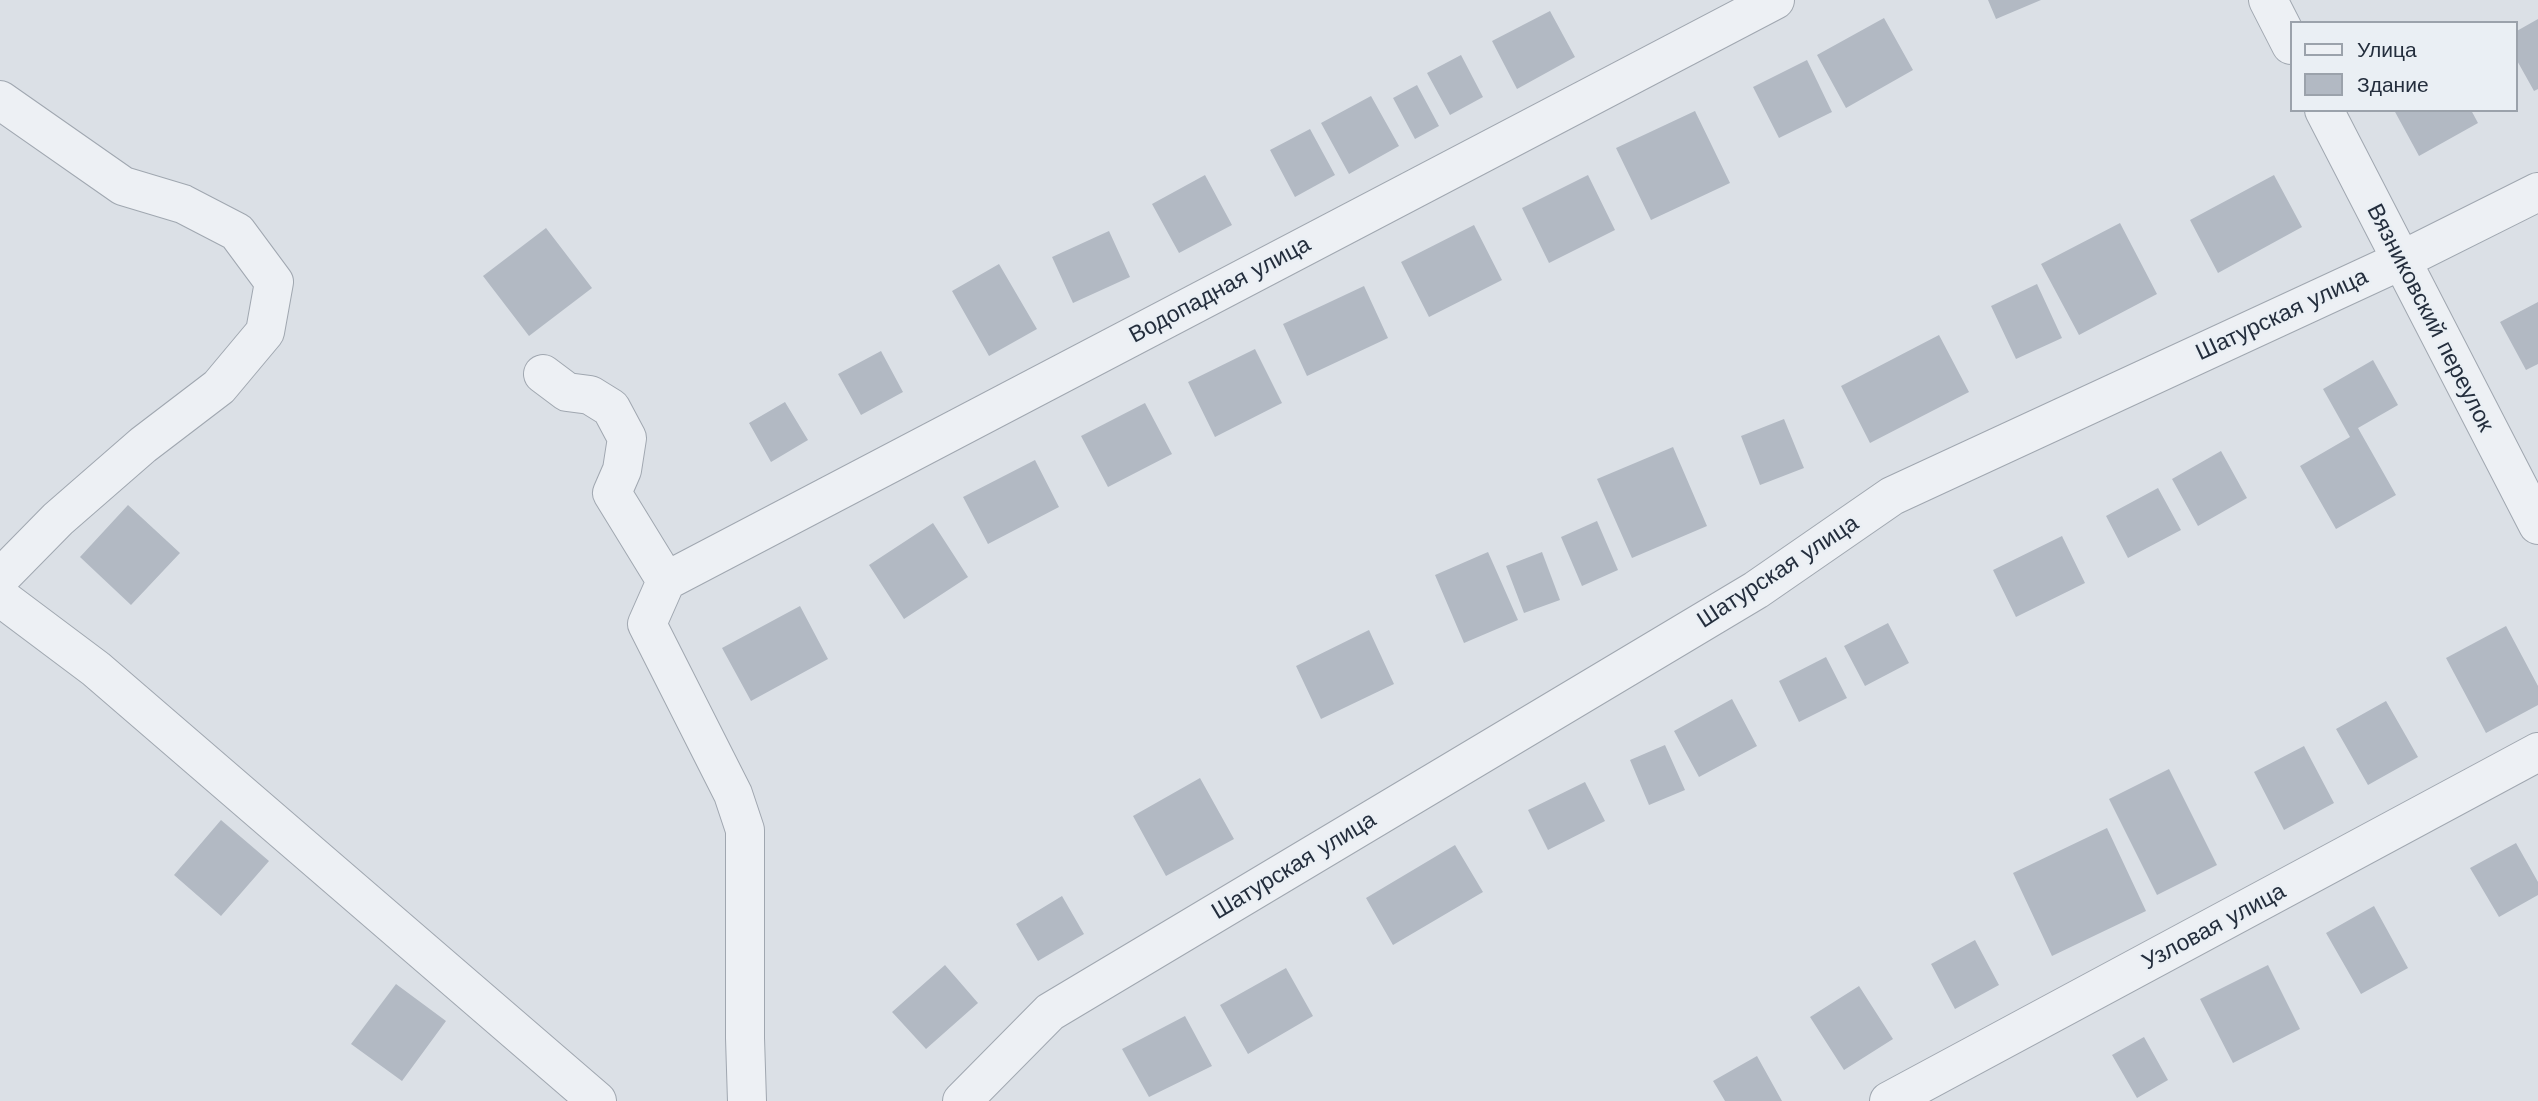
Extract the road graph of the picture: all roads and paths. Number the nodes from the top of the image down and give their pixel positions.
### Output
1 (1774, 0) edge
2 (2268, 0) edge
3 (2290, 43) edge
4 (0, 100) edge
5 (2325, 112) edge
6 (2538, 192) edge
7 (2400, 261) junction
8 (543, 374) dead end
9 (2538, 525) edge
10 (0, 578) edge
11 (666, 581) junction
12 (0, 597) edge
13 (2538, 752) edge
14 (597, 1101) edge
15 (747, 1101) edge
16 (962, 1101) edge
17 (1889, 1101) edge

1 - 11 street, Водопадная улица
2 - 3 street
4 - 10 street
5 - 7 street, Вязниковский переулок
6 - 7 street, Шатурская улица
7 - 9 street, Вязниковский переулок
7 - 16 street, Шатурская улица
8 - 11 street
11 - 15 street
12 - 14 street
13 - 17 street, Узловая улица

